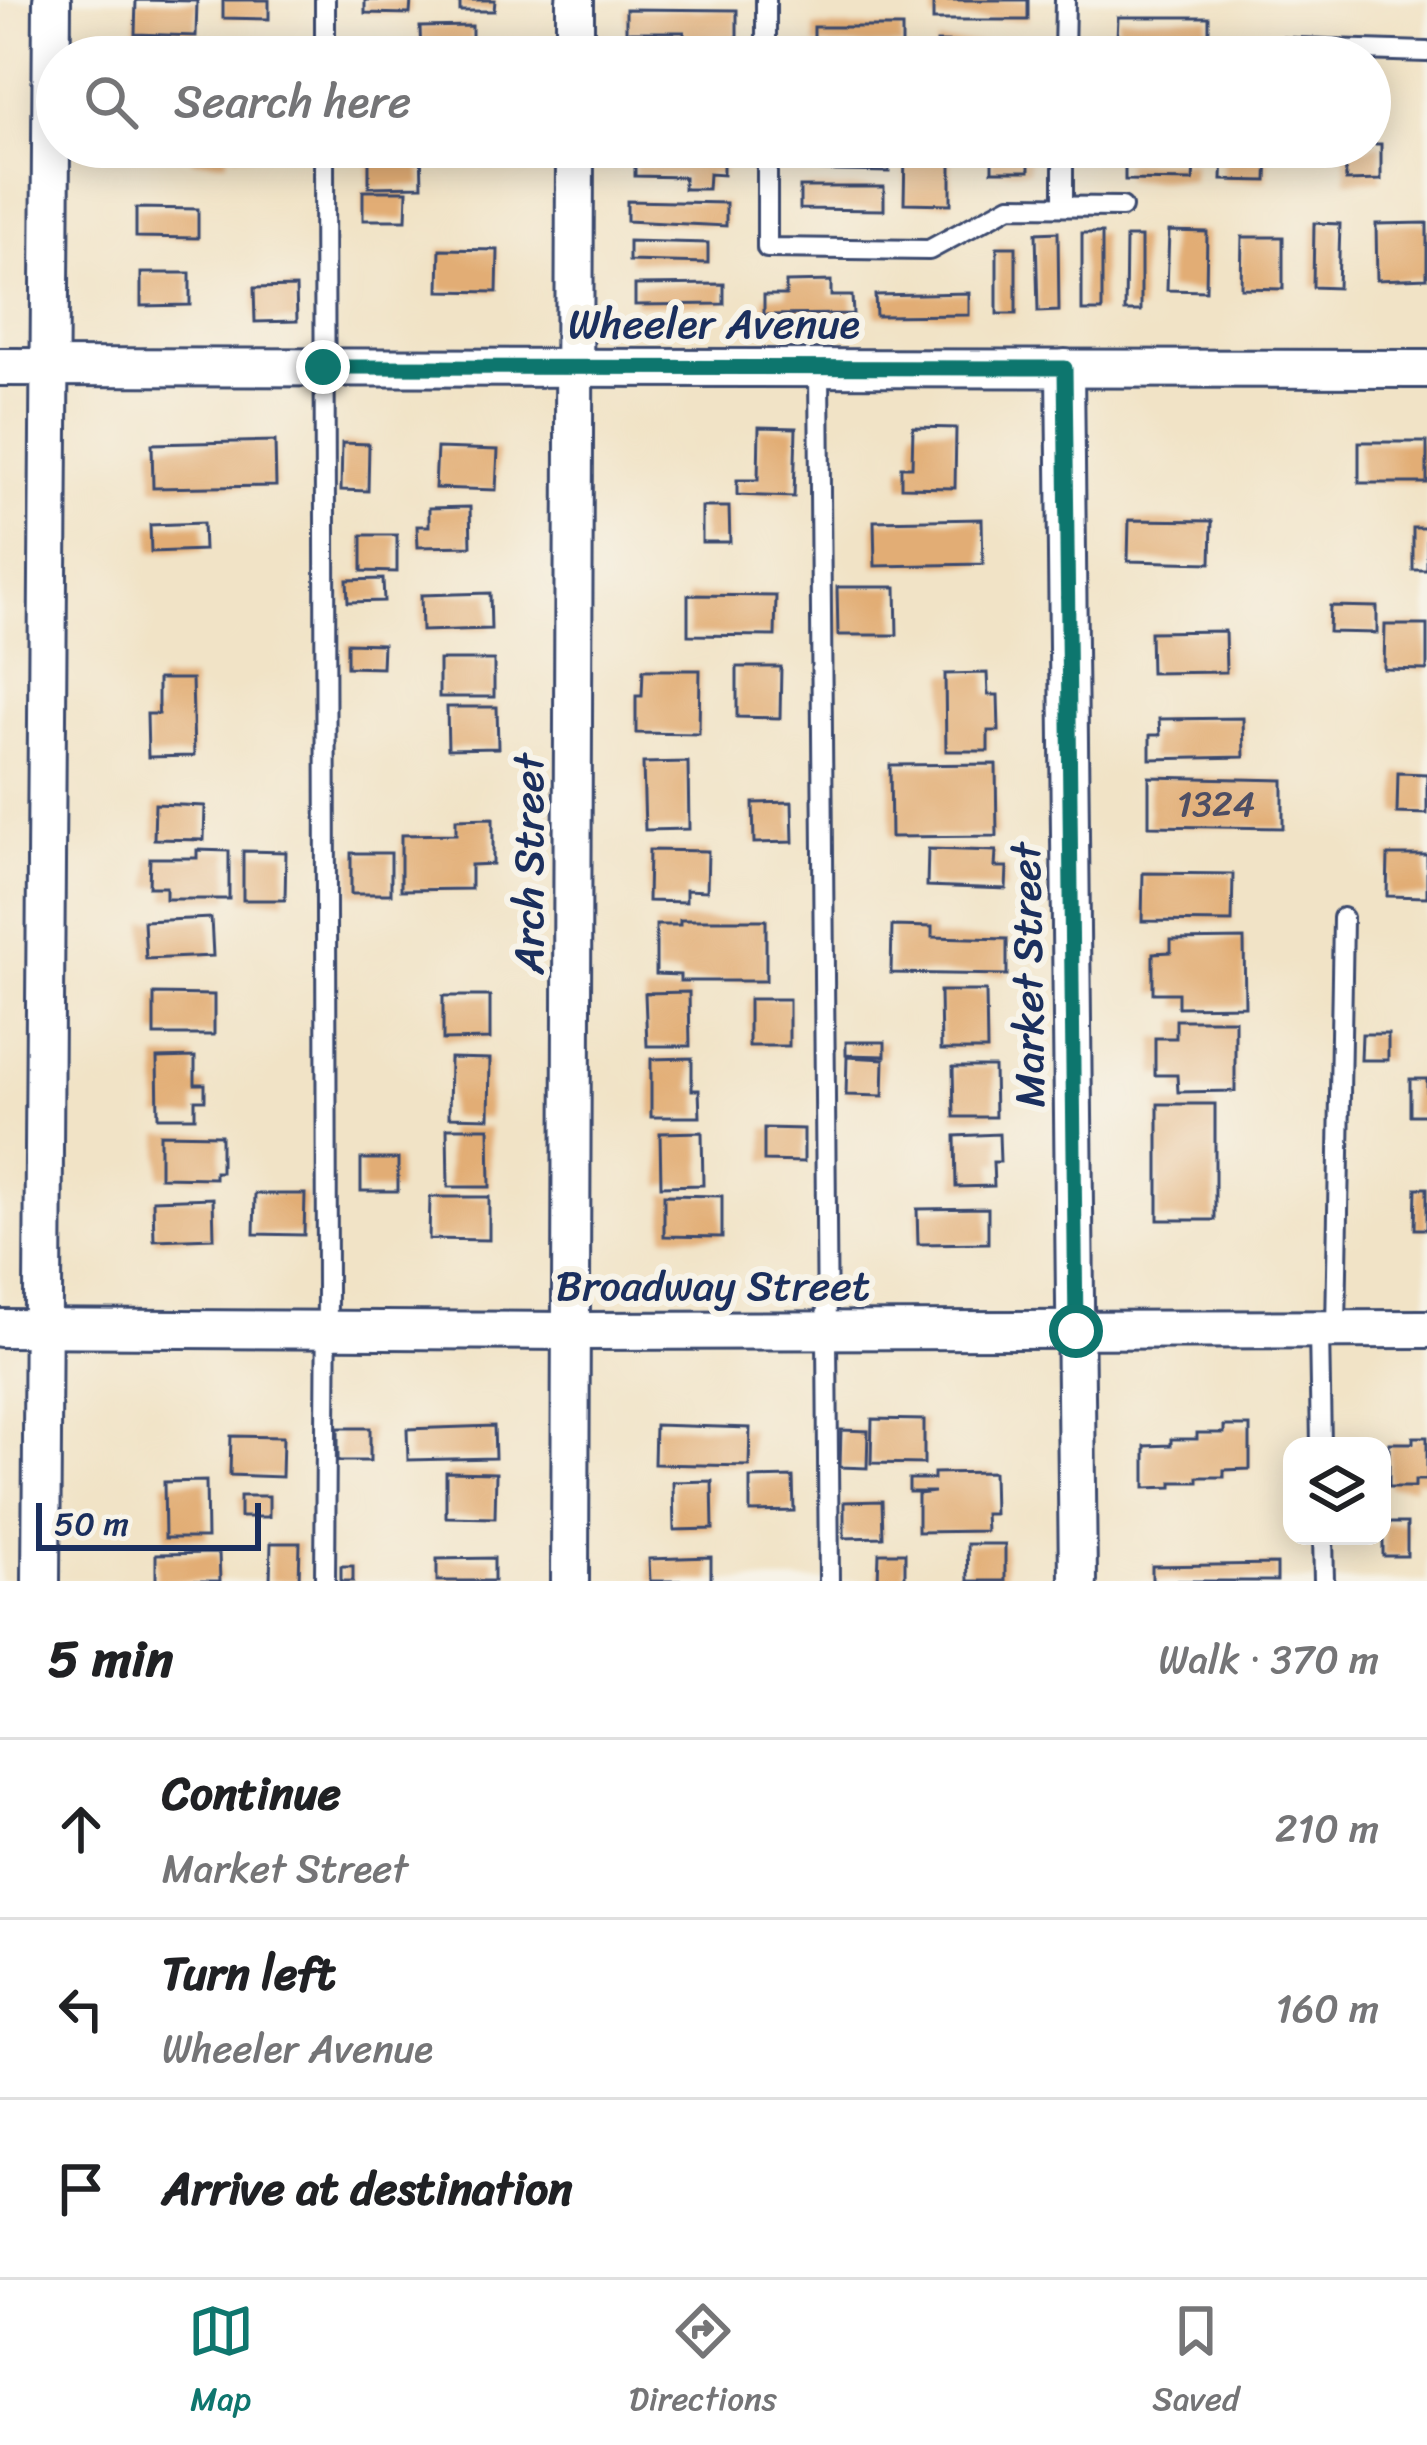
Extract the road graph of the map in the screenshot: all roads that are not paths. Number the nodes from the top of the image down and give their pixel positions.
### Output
1 (52, 0) edge
2 (325, 0) edge
3 (574, 0) edge
4 (766, 0) edge
5 (1065, 0) edge
6 (52, 36) edge
7 (325, 36) edge
8 (574, 36) edge
9 (766, 36) edge
10 (1064, 36) edge
11 (1391, 51) edge
12 (1427, 52) edge
13 (51, 168) edge
14 (324, 168) edge
15 (575, 168) edge
16 (766, 168) edge
17 (1063, 168) edge
18 (1063, 206) junction
19 (1122, 207) dead end
20 (0, 367) edge
21 (50, 367) junction
22 (323, 367) junction
23 (575, 367) junction
24 (1065, 368) junction
25 (819, 369) junction
26 (1427, 369) edge
27 (1343, 918) dead end
28 (0, 1328) edge
29 (41, 1328) junction
30 (327, 1329) junction
31 (826, 1329) junction
32 (1427, 1329) edge
33 (1327, 1330) junction
34 (571, 1331) junction
35 (1076, 1331) junction
36 (1322, 1437) edge
37 (1324, 1545) edge
38 (41, 1581) edge
39 (325, 1581) edge
40 (570, 1581) edge
41 (830, 1581) edge
42 (1078, 1581) edge
43 (1324, 1581) edge

1 - 6 street
2 - 7 lane
3 - 8 street
4 - 9 lane
5 - 10 lane
11 - 12 lane
13 - 21 street
14 - 22 lane
15 - 23 street, Arch Street
16 - 18 lane
17 - 18 lane
18 - 19 lane
20 - 21 street, Wheeler Avenue
21 - 22 street, Wheeler Avenue
21 - 29 street
22 - 23 street, Wheeler Avenue
22 - 30 lane
23 - 25 street, Wheeler Avenue
23 - 34 street, Arch Street
24 - 25 street, Wheeler Avenue
24 - 26 street, Wheeler Avenue
24 - 35 street, Market Street
25 - 31 lane
27 - 33 lane
28 - 29 street, Broadway Street
29 - 30 street, Broadway Street
29 - 38 street
30 - 34 street, Broadway Street
30 - 39 lane
31 - 34 street, Broadway Street
31 - 35 street, Broadway Street
31 - 41 lane
32 - 33 street, Broadway Street
33 - 35 street, Broadway Street
33 - 36 lane
34 - 40 street, Arch Street
35 - 42 street, Market Street
37 - 43 lane

